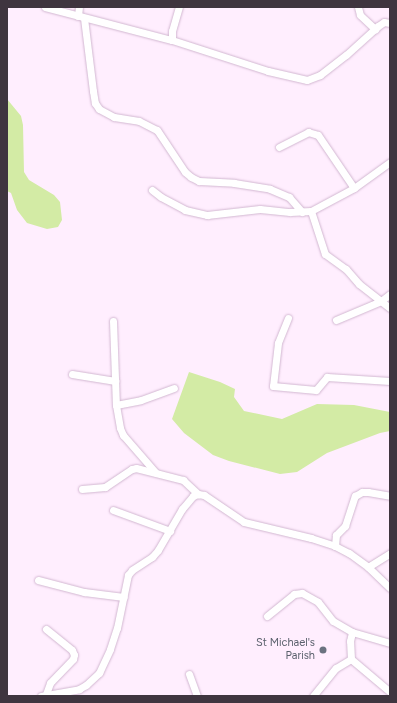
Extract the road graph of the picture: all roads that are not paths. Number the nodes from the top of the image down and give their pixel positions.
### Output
1 (45, 7) edge
2 (79, 7) edge
3 (179, 7) edge
4 (358, 7) edge
5 (81, 17) junction
6 (390, 24) edge
7 (374, 29) junction
8 (172, 40) junction
9 (279, 147) dead end
10 (390, 162) edge
11 (354, 188) junction
12 (152, 190) dead end
13 (302, 212) junction
14 (311, 212) junction
15 (390, 294) edge
16 (381, 301) junction
17 (390, 308) edge
18 (288, 318) dead end
19 (336, 320) dead end
20 (113, 321) dead end
21 (72, 374) dead end
22 (115, 381) junction
23 (390, 381) edge
24 (174, 388) dead end
25 (116, 405) junction
26 (156, 473) junction
27 (82, 489) dead end
28 (198, 494) junction
29 (390, 496) edge
30 (113, 510) dead end
31 (170, 531) junction
32 (335, 546) junction
33 (390, 552) edge
34 (368, 566) junction
35 (38, 580) dead end
36 (390, 588) edge
37 (124, 597) junction
38 (267, 616) dead end
39 (46, 630) dead end
40 (352, 632) junction
41 (390, 643) edge
42 (351, 659) junction
43 (189, 674) dead end
44 (390, 692) edge
45 (44, 695) edge
46 (197, 696) edge
47 (313, 696) edge

1 - 5 street
2 - 5 street
3 - 8 street
4 - 7 street
5 - 8 street
5 - 13 street
6 - 7 street
7 - 8 street
9 - 11 street
10 - 11 street
11 - 14 street
12 - 13 street
13 - 14 street
14 - 16 street
15 - 16 street
16 - 17 street
16 - 19 street
18 - 23 street
20 - 22 street
21 - 22 street
22 - 25 street
24 - 25 street
25 - 26 street
26 - 27 street
26 - 28 street
28 - 31 street
28 - 32 street
29 - 32 street
30 - 31 street
31 - 37 street
32 - 34 street
33 - 34 street
34 - 36 street
35 - 37 street
37 - 45 street
38 - 40 street
39 - 45 street
40 - 41 street
40 - 42 street
42 - 44 street
42 - 47 street
43 - 46 street

